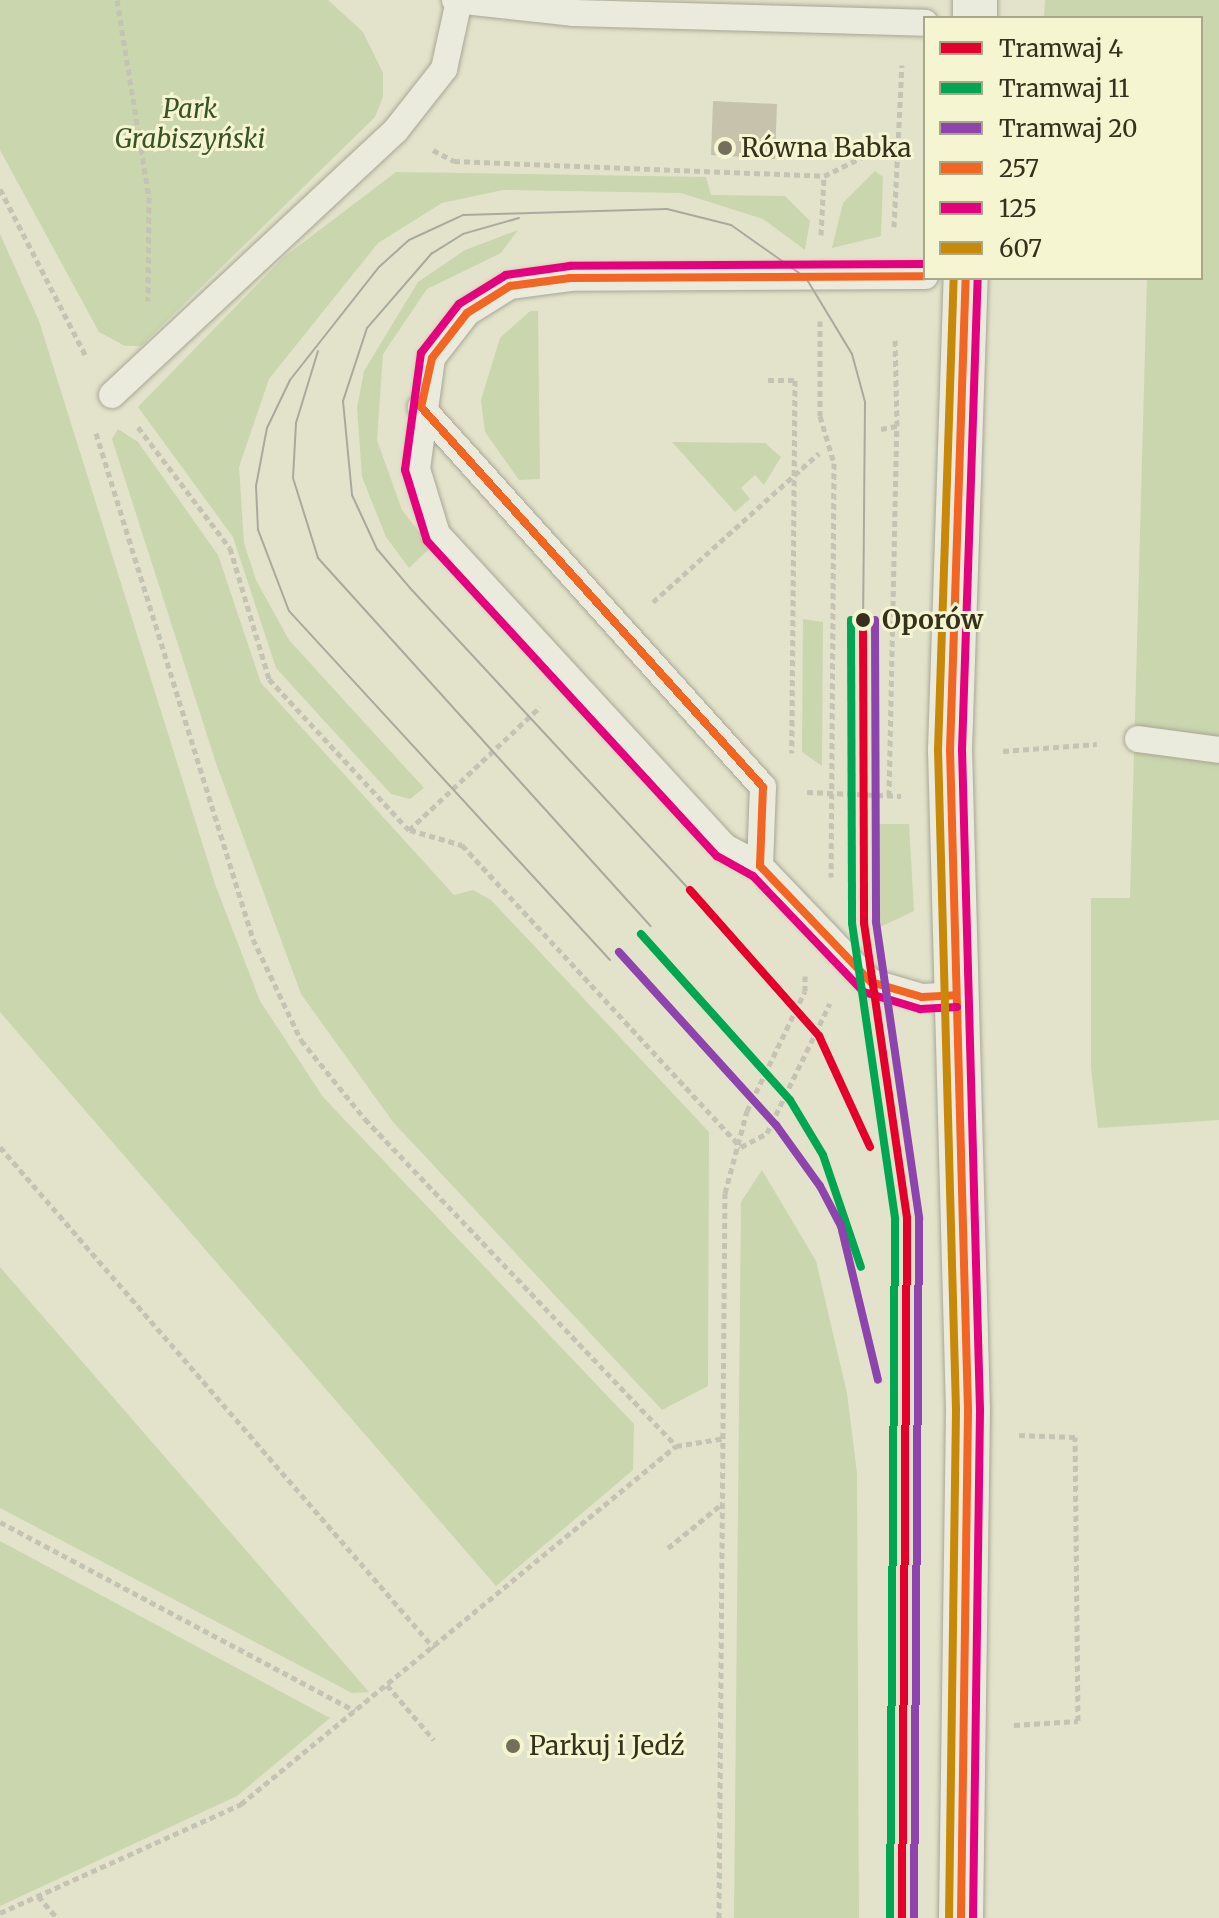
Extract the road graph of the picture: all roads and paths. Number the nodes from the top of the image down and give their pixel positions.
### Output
1 (117, 0) edge
2 (457, 1) edge
3 (922, 23) edge
4 (396, 130) junction
5 (893, 142) junction
6 (824, 176) junction
7 (0, 189) edge
8 (894, 227) dead end
9 (923, 276) edge
10 (819, 278) junction
11 (966, 280) edge
12 (895, 340) dead end
13 (165, 346) junction
14 (768, 380) dead end
15 (112, 395) junction
16 (421, 407) junction
17 (897, 426) junction
18 (881, 429) dead end
19 (819, 453) dead end
20 (791, 477) junction
21 (622, 629) junction
22 (568, 678) junction
23 (1138, 739) dead end
24 (1219, 750) edge
25 (1001, 751) dead end
26 (1045, 751) dead end
27 (805, 792) dead end
28 (831, 795) junction
29 (889, 796) junction
30 (908, 796) dead end
31 (409, 830) junction
32 (760, 866) junction
33 (830, 884) dead end
34 (830, 984) dead end
35 (956, 995) junction
36 (0, 1147) edge
37 (741, 1147) junction
38 (1000, 1434) dead end
39 (725, 1438) junction
40 (676, 1446) junction
41 (724, 1503) junction
42 (0, 1522) edge
43 (668, 1548) dead end
44 (434, 1648) junction
45 (387, 1685) junction
46 (355, 1711) junction
47 (1004, 1726) dead end
48 (434, 1740) dead end
49 (38, 1896) junction
50 (0, 1913) edge
51 (57, 1918) edge
52 (719, 1918) edge
53 (961, 1918) edge

1 - 13 path
2 - 3 lane
2 - 4 lane
3 - 5 path
4 - 6 path
4 - 13 lane
5 - 6 path
5 - 8 path
6 - 10 path
7 - 15 path
9 - 10 lane
10 - 16 lane
10 - 28 path
11 - 35 main road
12 - 17 path
13 - 15 lane
14 - 20 path
15 - 31 path
15 - 40 path
16 - 21 lane
16 - 22 lane
17 - 18 path
17 - 29 path
19 - 20 path
20 - 21 path
21 - 32 lane
22 - 31 path
22 - 32 lane
23 - 24 lane
25 - 26 path
27 - 28 path
28 - 29 path
28 - 33 path
29 - 30 path
31 - 37 path
32 - 35 lane
34 - 37 path
35 - 53 main road
36 - 44 path
37 - 39 path
38 - 47 path
39 - 40 path
39 - 41 path
40 - 44 path
41 - 43 path
41 - 52 path
42 - 46 path
44 - 45 path
45 - 46 path
45 - 48 path
46 - 49 path
49 - 50 path
49 - 51 path

